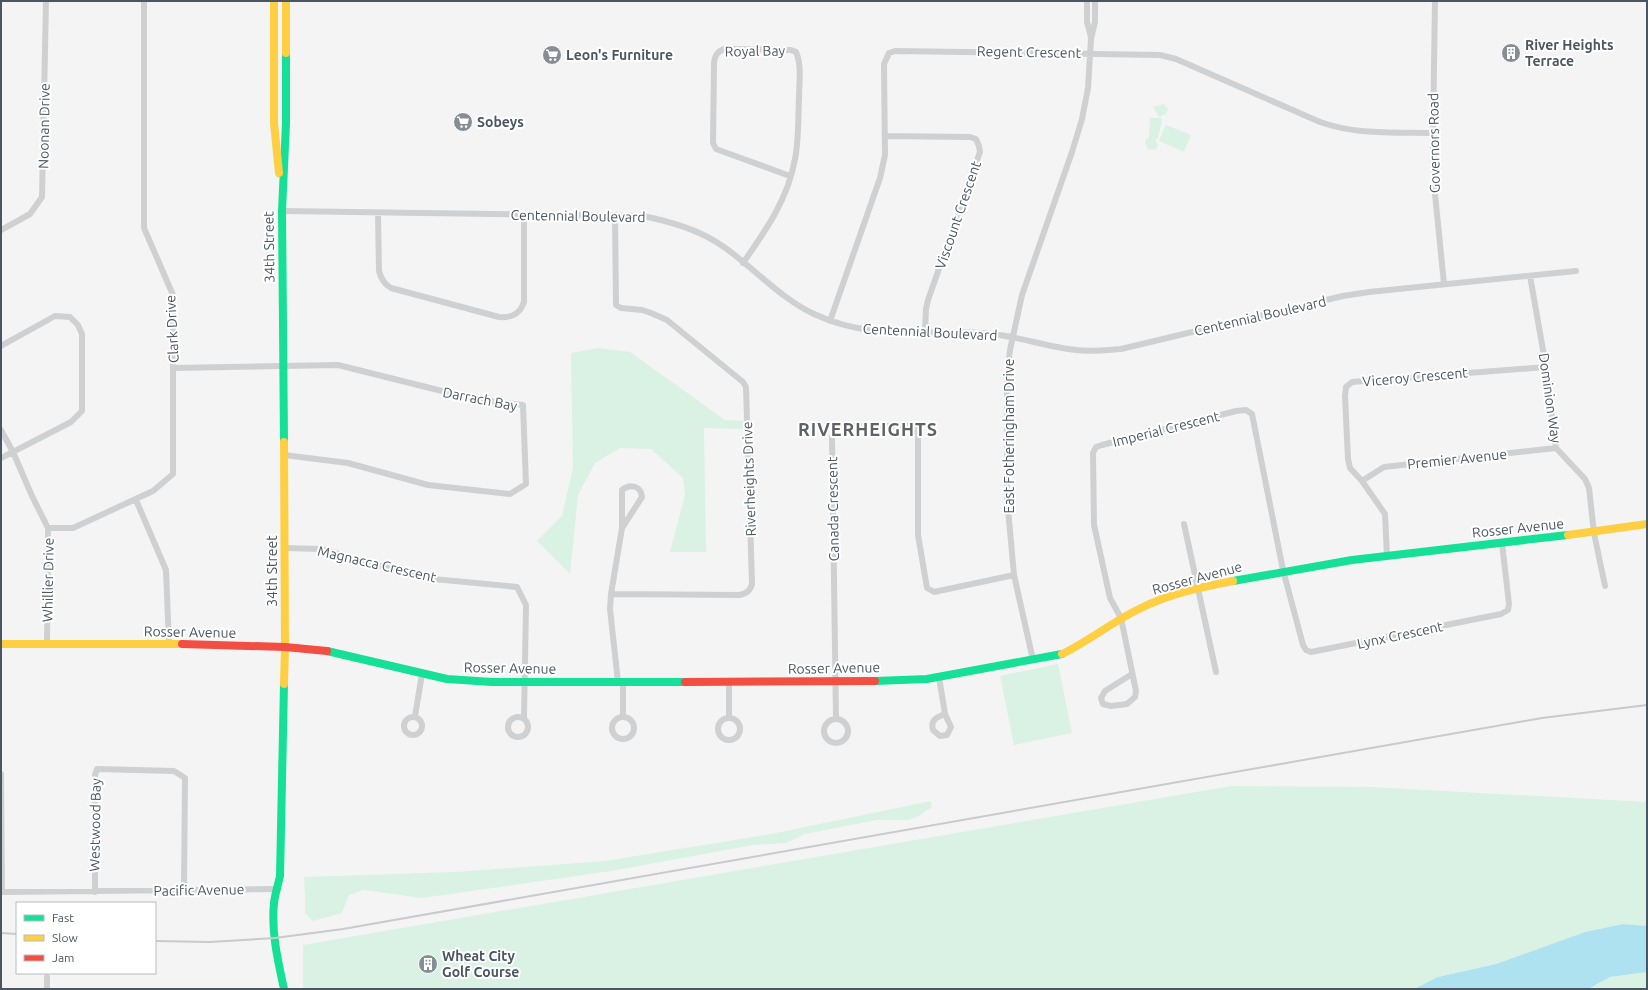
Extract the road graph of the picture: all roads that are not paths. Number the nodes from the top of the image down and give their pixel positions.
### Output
1 (46, 1) edge
2 (144, 1) edge
3 (274, 1) edge
4 (286, 1) edge
5 (1087, 1) edge
6 (1095, 1) edge
7 (1435, 1) edge
8 (1091, 39) junction
9 (1091, 53) junction
10 (274, 108) junction
11 (286, 108) junction
12 (1433, 133) junction
13 (885, 136) junction
14 (790, 176) junction
15 (282, 202) junction
16 (282, 211) junction
17 (378, 213) junction
18 (524, 215) junction
19 (615, 215) junction
20 (1, 230) edge
21 (743, 263) junction
22 (1576, 271) dead end
23 (1530, 276) junction
24 (1444, 284) junction
25 (830, 321) junction
26 (925, 333) junction
27 (1012, 337) junction
28 (1, 346) edge
29 (283, 366) junction
30 (1546, 367) junction
31 (174, 368) junction
32 (1, 430) edge
33 (1556, 448) junction
34 (13, 452) junction
35 (284, 455) junction
36 (1, 458) edge
37 (1362, 481) junction
38 (136, 500) junction
39 (1184, 524) dead end
40 (1647, 524) edge
41 (48, 528) junction
42 (622, 528) junction
43 (1594, 532) junction
44 (1502, 543) junction
45 (285, 548) junction
46 (1387, 556) junction
47 (1283, 570) junction
48 (1014, 575) junction
49 (1605, 586) dead end
50 (1197, 589) junction
51 (611, 594) junction
52 (1121, 618) junction
53 (1, 644) edge
54 (47, 644) junction
55 (169, 644) junction
56 (285, 647) junction
57 (1034, 660) junction
58 (1216, 672) dead end
59 (422, 674) junction
60 (1132, 674) junction
61 (939, 677) junction
62 (729, 681) junction
63 (525, 682) junction
64 (621, 682) junction
65 (836, 682) junction
66 (945, 714) dead end
67 (415, 716) dead end
68 (623, 717) dead end
69 (524, 718) dead end
70 (729, 718) dead end
71 (836, 719) dead end
72 (1, 774) edge
73 (278, 889) junction
74 (184, 891) junction
75 (2, 892) edge
76 (95, 892) junction
77 (48, 977) dead end
78 (47, 989) edge
79 (284, 989) edge

1 - 20 street, Noonan Drive
2 - 31 street, Clark Drive
3 - 10 street, 34th Street
4 - 11 street, 34th Street
5 - 8 street
6 - 8 street
7 - 12 street, Governors Road
8 - 9 street, East Fotheringham Drive
9 - 12 street, Regent Crescent
9 - 13 street, Regent Crescent
9 - 27 street, East Fotheringham Drive
10 - 11 street
10 - 15 street, 34th Street
11 - 15 street, 34th Street
12 - 24 street, Governors Road
13 - 25 street, Regent Crescent
13 - 26 street, Viscount Crescent
14 - 14 street, Royal Bay
14 - 21 street, Royal Bay
15 - 16 street, 34th Street
16 - 17 street, Centennial Boulevard
16 - 29 street, 34th Street
17 - 18 street, Centennial Boulevard
17 - 18 street
18 - 19 street, Centennial Boulevard
19 - 21 street, Centennial Boulevard
19 - 51 street, Riverheights Drive
21 - 25 street, Centennial Boulevard
22 - 23 street, Centennial Boulevard
23 - 24 street, Centennial Boulevard
23 - 30 street, Dominion Way
24 - 27 street, Centennial Boulevard
25 - 26 street, Centennial Boulevard
26 - 27 street, Centennial Boulevard
27 - 48 street, East Fotheringham Drive
28 - 34 street
29 - 31 street
29 - 35 street, 34th Street
29 - 35 street, Darrach Bay
30 - 33 street, Dominion Way
30 - 37 street, Viceroy Crescent
31 - 38 street, Clark Drive
32 - 34 street, Whillier Drive
33 - 37 street, Premier Avenue
33 - 43 street, Dominion Way
34 - 36 street
34 - 41 street, Whillier Drive
35 - 45 street, 34th Street
37 - 46 street, Viceroy Crescent
38 - 41 street, Clark Drive
38 - 55 street
39 - 50 street
40 - 43 street, Rosser Avenue
41 - 54 street, Whillier Drive
42 - 42 street
42 - 51 street
43 - 44 street, Rosser Avenue
43 - 49 street, Dominion Way
44 - 46 street, Rosser Avenue
44 - 47 street, Lynx Crescent
45 - 56 street, 34th Street
45 - 63 street, Magnacca Crescent
46 - 47 street, Rosser Avenue
47 - 50 street, Rosser Avenue
47 - 52 street, Imperial Crescent
48 - 57 street, East Fotheringham Drive
48 - 65 street, Canada Crescent
50 - 52 street, Rosser Avenue
50 - 58 street
51 - 64 street
52 - 57 street, Rosser Avenue
52 - 60 street
53 - 54 street, Rosser Avenue
54 - 55 street, Rosser Avenue
55 - 56 street, Rosser Avenue
56 - 59 street, Rosser Avenue
56 - 73 street, 34th Street
57 - 61 street, Rosser Avenue
59 - 63 street, Rosser Avenue
59 - 67 street
60 - 60 street
61 - 65 street, Rosser Avenue
61 - 66 street
62 - 64 street, Rosser Avenue
62 - 65 street, Rosser Avenue
62 - 70 street
63 - 64 street, Rosser Avenue
63 - 69 street
64 - 68 street
65 - 71 street
72 - 75 street
73 - 74 street, Pacific Avenue
73 - 79 street, 34th Street
74 - 76 street, Pacific Avenue
74 - 76 street, Westwood Bay
75 - 76 street, Pacific Avenue
77 - 78 street

